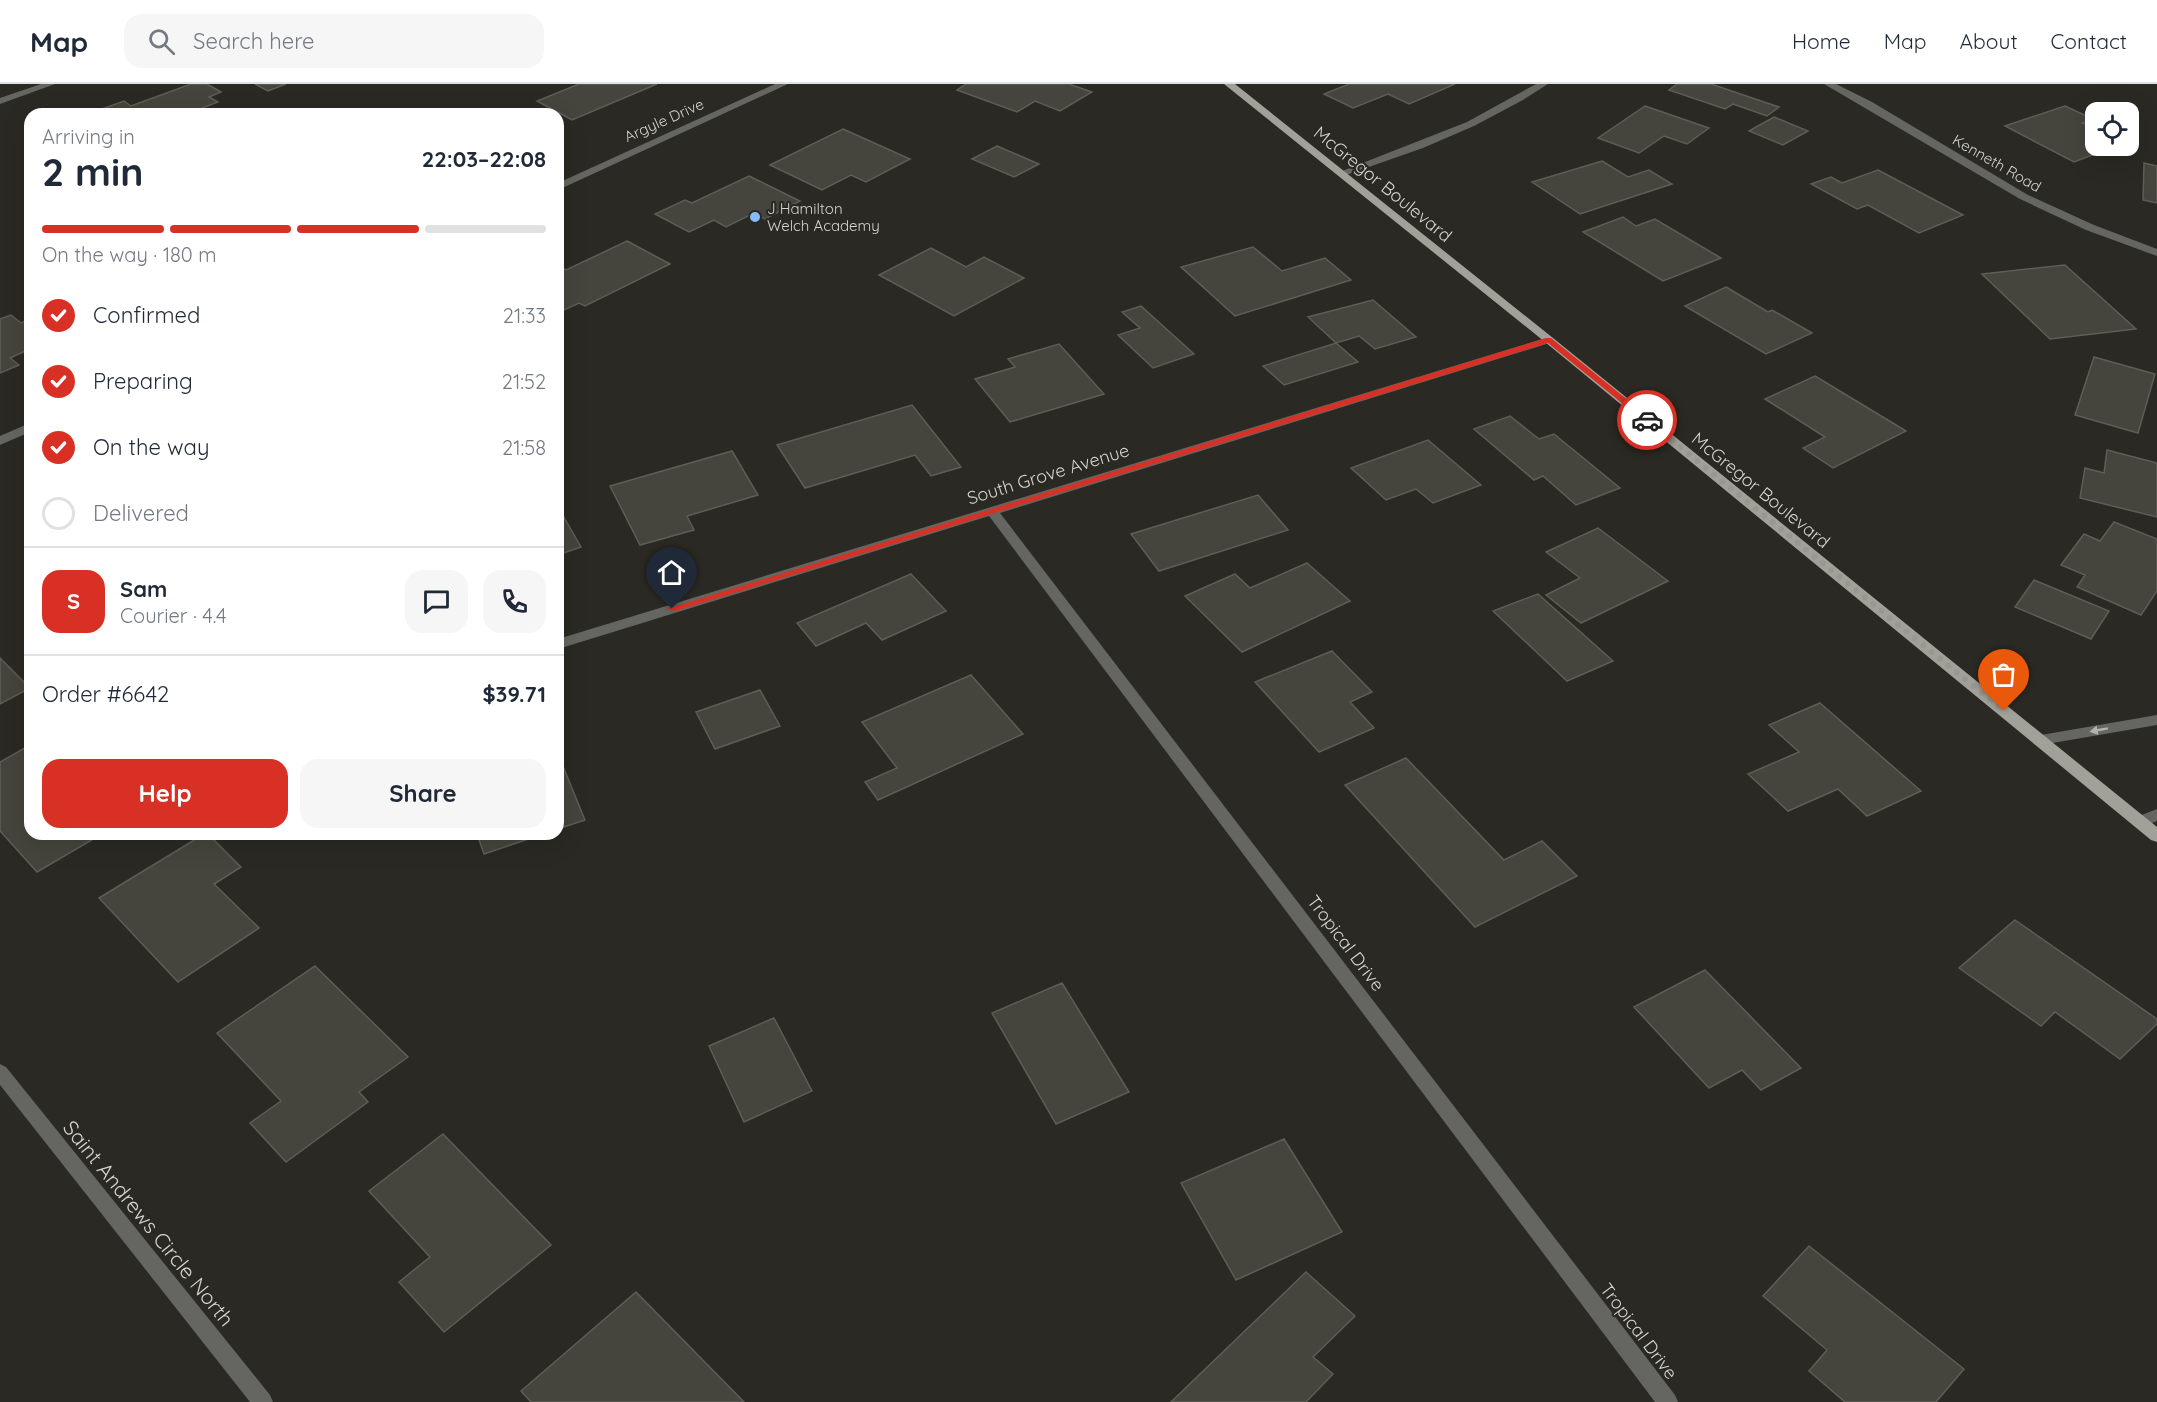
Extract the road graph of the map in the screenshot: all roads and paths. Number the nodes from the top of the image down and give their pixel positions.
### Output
1 (50, 84) edge
2 (783, 84) edge
3 (1229, 84) edge
4 (1543, 84) edge
5 (1829, 84) edge
6 (0, 101) edge
7 (1342, 173) junction
8 (564, 184) edge
9 (2157, 253) edge
10 (1549, 340) junction
11 (24, 430) edge
12 (0, 441) edge
13 (991, 510) junction
14 (564, 642) edge
15 (2157, 720) edge
16 (2041, 740) junction
17 (2157, 815) edge
18 (2140, 822) junction
19 (2157, 836) edge
20 (0, 1072) edge
21 (263, 1402) edge
22 (1668, 1402) edge

1 - 6 street
2 - 8 street, Argyle Drive
3 - 7 main road, McGregor Boulevard
4 - 7 street
5 - 9 street, Kenneth Road
7 - 10 main road, McGregor Boulevard
10 - 13 street, South Grove Avenue
10 - 16 main road, McGregor Boulevard
11 - 12 street
13 - 14 street, South Grove Avenue
13 - 22 street, Tropical Drive
15 -> 16 street
16 - 18 main road, McGregor Boulevard
17 - 18 street
18 - 19 main road, McGregor Boulevard
20 - 21 street, Saint Andrews Circle North

